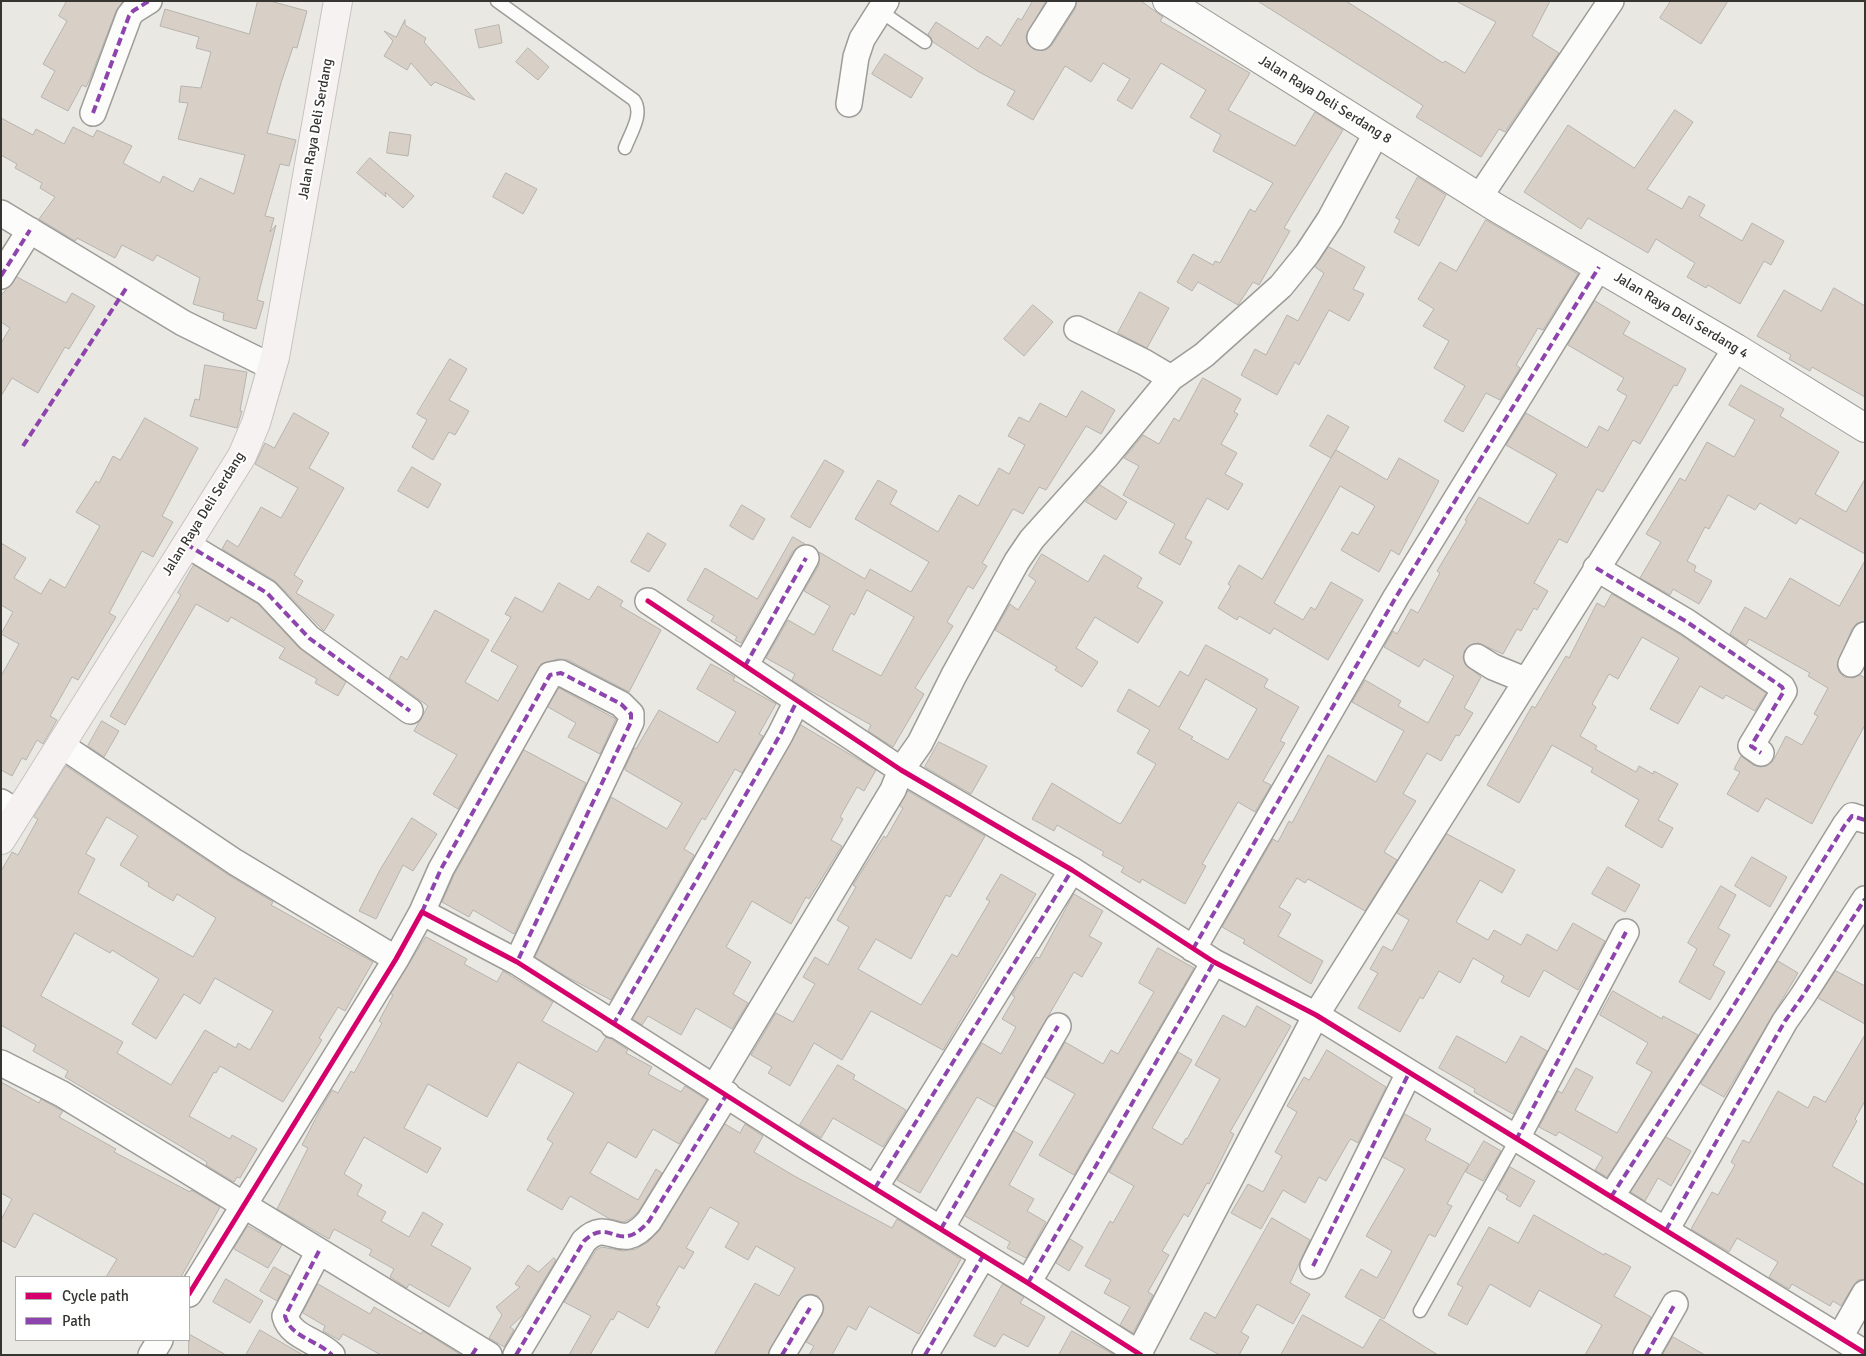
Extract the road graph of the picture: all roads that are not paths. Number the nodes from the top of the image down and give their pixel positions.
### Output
1 (149, 1) edge
2 (338, 1) edge
3 (497, 1) edge
4 (1063, 1) edge
5 (1167, 1) edge
6 (1611, 1) edge
7 (883, 6) edge
8 (1040, 37) dead end
9 (925, 42) dead end
10 (848, 104) dead end
11 (93, 113) dead end
12 (1377, 132) junction
13 (625, 148) dead end
14 (1486, 200) junction
15 (1, 213) edge
16 (30, 230) junction
17 (1599, 267) junction
18 (1, 276) edge
19 (1077, 329) dead end
20 (1736, 348) junction
21 (272, 367) junction
22 (1171, 378) junction
23 (1865, 428) edge
24 (186, 544) junction
25 (806, 558) dead end
26 (1596, 568) junction
27 (648, 601) dead end
28 (1865, 635) edge
29 (1477, 657) dead end
30 (1851, 664) dead end
31 (745, 666) junction
32 (1525, 680) junction
33 (797, 701) junction
34 (410, 711) dead end
35 (61, 744) junction
36 (1761, 752) dead end
37 (901, 770) junction
38 (10, 808) edge
39 (1865, 820) edge
40 (1, 840) edge
41 (1072, 870) junction
42 (1865, 899) edge
43 (422, 912) junction
44 (1626, 932) dead end
45 (1193, 949) junction
46 (396, 959) junction
47 (517, 962) junction
48 (1214, 962) junction
49 (1316, 1015) junction
50 (614, 1025) junction
51 (1058, 1026) dead end
52 (1, 1063) edge
53 (1409, 1074) junction
54 (721, 1090) junction
55 (1516, 1140) junction
56 (875, 1188) junction
57 (1611, 1197) junction
58 (244, 1205) junction
59 (940, 1229) junction
60 (1666, 1230) junction
61 (319, 1251) junction
62 (983, 1256) junction
63 (1313, 1266) dead end
64 (1028, 1283) junction
65 (190, 1292) edge
66 (1865, 1294) edge
67 (1675, 1304) dead end
68 (810, 1308) dead end
69 (1420, 1312) dead end
70 (1840, 1337) junction
71 (159, 1341) edge
72 (479, 1352) edge
73 (1865, 1353) edge
74 (1139, 1354) edge
75 (151, 1355) edge
76 (332, 1355) edge
77 (516, 1355) edge
78 (782, 1355) edge
79 (925, 1355) edge
80 (1646, 1355) edge

1 - 11 street
2 - 21 main road, Jalan Raya Deli Serdang
3 - 13 lane
4 - 8 street
5 - 12 street, Jalan Raya Deli Serdang 8
6 - 14 street
7 - 9 lane
7 - 10 street
12 - 14 street, Jalan Raya Deli Serdang 8
12 - 22 street
14 - 17 street, Jalan Raya Deli Serdang 4
15 - 16 street
16 - 18 street
16 - 21 street
17 - 20 street, Jalan Raya Deli Serdang 4
17 - 45 street
19 - 22 street
20 - 23 street, Jalan Raya Deli Serdang 4
20 - 26 street
21 - 24 main road, Jalan Raya Deli Serdang
22 - 37 street
24 - 34 street
24 - 35 main road, Jalan Raya Deli Serdang
25 - 31 street
26 - 32 street
26 - 36 street
27 - 31 street
28 - 30 street
29 - 32 street
31 - 33 street
32 - 49 street
33 - 37 street
33 - 50 street
35 - 38 main road, Jalan Raya Deli Serdang
35 - 46 street
37 - 41 street
37 - 54 street
38 - 40 main road, Jalan Raya Deli Serdang
39 - 57 street
41 - 45 street
41 - 56 street
42 - 60 street
43 - 46 street
43 - 47 street
43 - 47 street
44 - 55 street
45 - 48 street
46 - 58 street
47 - 50 street
48 - 49 street
48 - 64 street
49 - 53 street
49 - 74 street
50 - 54 street
51 - 59 street
52 - 58 street
53 - 55 street
53 - 63 street
54 - 56 street
54 - 77 street
55 - 57 street
55 - 69 lane
56 - 59 street
57 - 60 street
58 - 61 street
58 - 65 street
59 - 62 street
60 - 70 street
61 - 72 street
61 - 76 street
62 - 64 street
62 - 79 street
64 - 74 street
66 - 70 street
67 - 80 street
68 - 78 street
70 - 73 street
71 - 75 street

